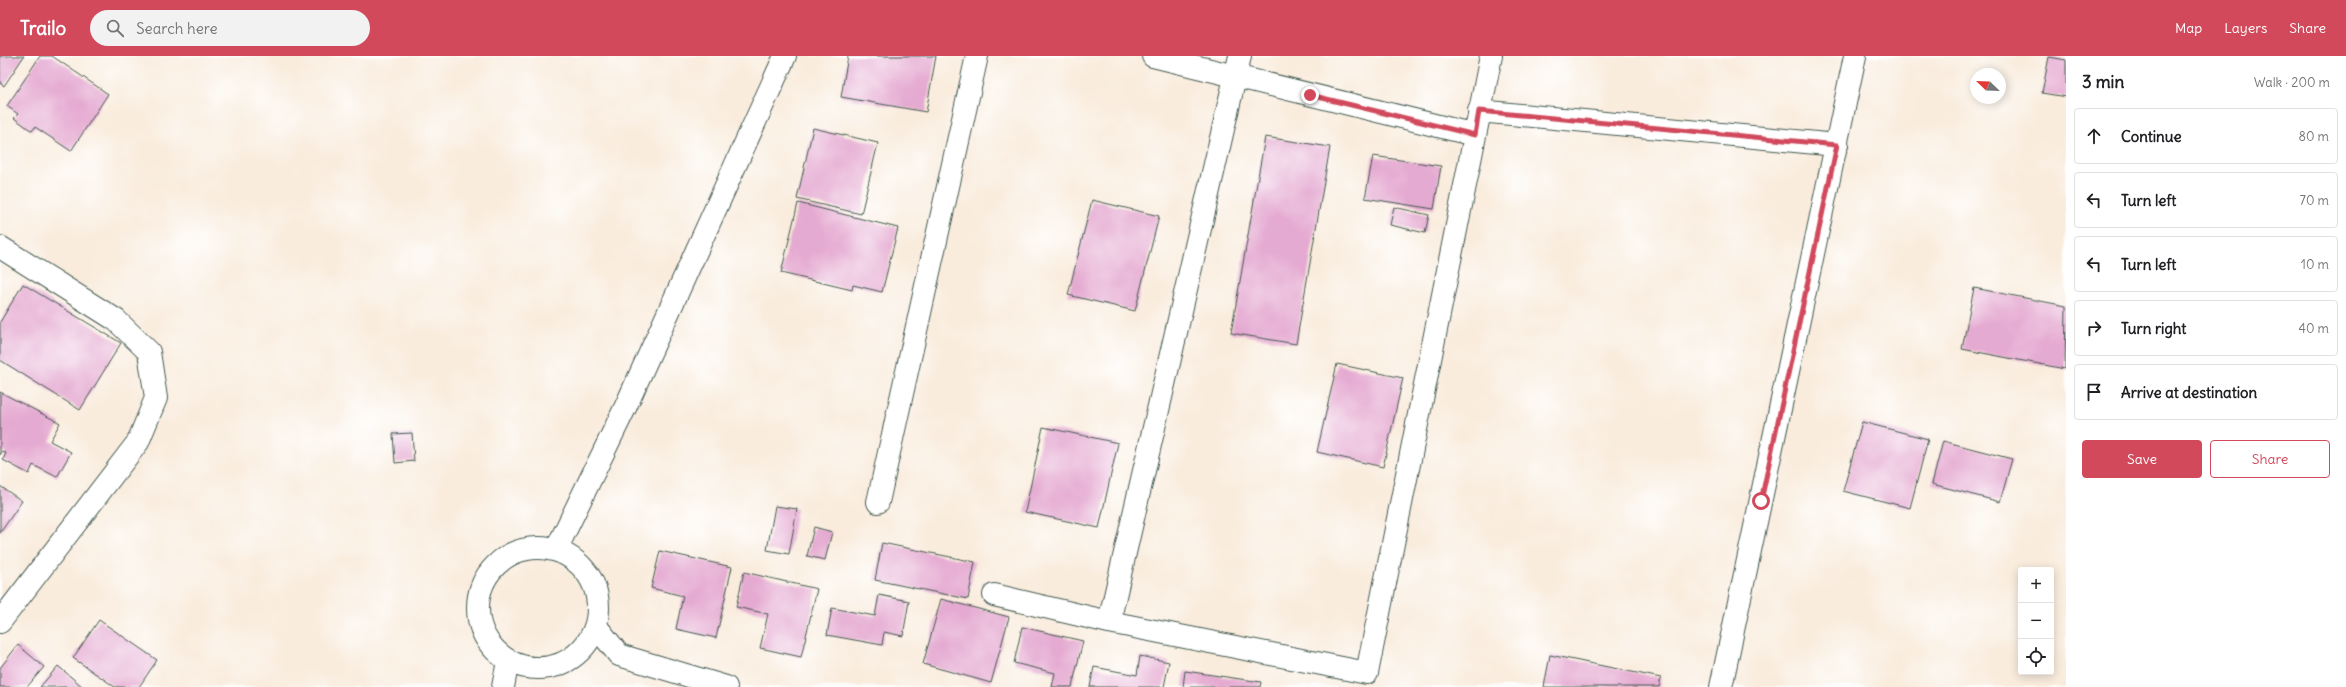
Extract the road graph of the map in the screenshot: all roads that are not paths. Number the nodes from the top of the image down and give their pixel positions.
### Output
1 (785, 56) edge
2 (977, 56) edge
3 (1153, 56) edge
4 (1240, 56) edge
5 (1491, 56) edge
6 (1855, 56) edge
7 (1235, 77) junction
8 (1479, 111) junction
9 (1475, 135) junction
10 (1837, 145) junction
11 (0, 247) edge
12 (878, 502) dead end
13 (556, 550) junction
14 (994, 594) dead end
15 (0, 622) edge
16 (1109, 622) junction
17 (596, 626) junction
18 (508, 661) junction
19 (503, 687) edge
20 (726, 687) edge
21 (1721, 687) edge

1 - 13 street
2 - 12 street
3 - 7 street
4 - 7 street
5 - 8 street
6 - 10 street
7 - 9 street
7 - 16 street
8 - 9 street
8 - 10 street
9 - 16 street
10 - 21 street
11 - 15 street
13 - 17 street
13 - 18 street
14 - 16 street
17 - 18 street
17 - 20 street
18 - 19 street

